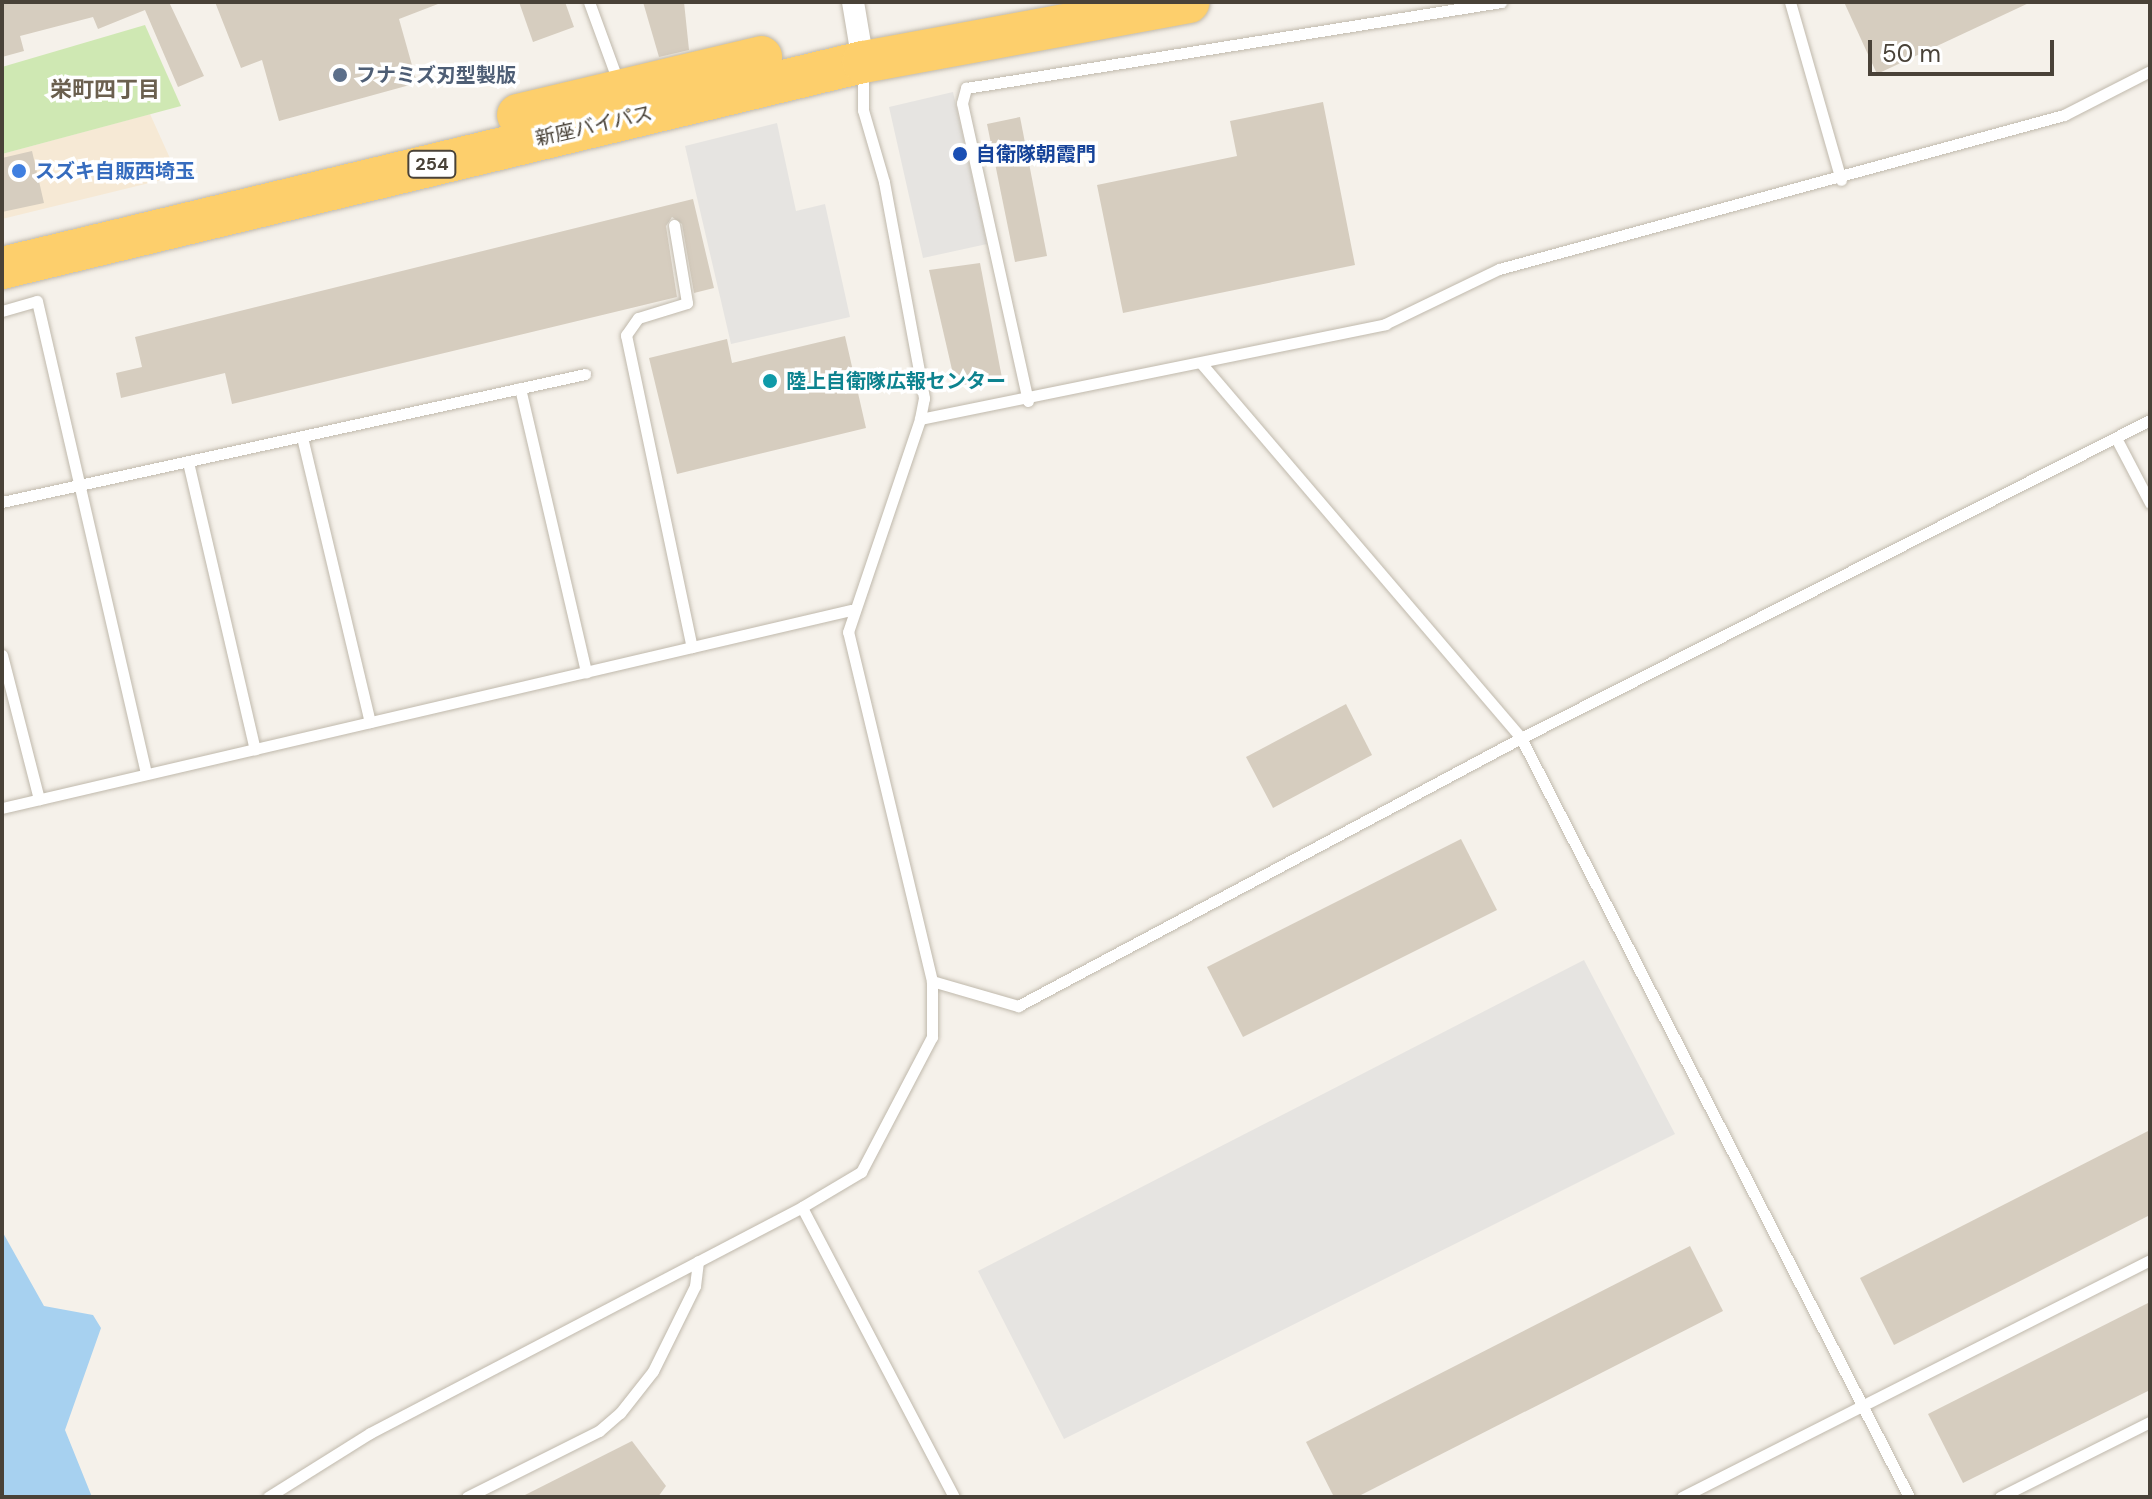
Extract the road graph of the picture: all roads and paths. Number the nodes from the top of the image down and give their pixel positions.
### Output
1 (589, 2) edge
2 (1045, 2) edge
3 (1189, 2) edge
4 (1501, 2) edge
5 (1790, 2) edge
6 (859, 33) edge
7 (2150, 71) edge
8 (620, 88) junction
9 (1841, 180) junction
10 (674, 225) dead end
11 (2, 245) edge
12 (2, 268) edge
13 (2, 311) edge
14 (1201, 363) junction
15 (585, 374) dead end
16 (520, 388) junction
17 (1028, 401) junction
18 (920, 419) junction
19 (2150, 420) edge
20 (302, 437) junction
21 (2116, 438) junction
22 (188, 462) junction
23 (81, 485) junction
24 (2, 502) edge
25 (2150, 503) edge
26 (851, 610) junction
27 (692, 647) junction
28 (2, 655) edge
29 (586, 672) junction
30 (370, 722) junction
31 (1521, 738) junction
32 (255, 749) junction
33 (146, 774) junction
34 (39, 799) junction
35 (2, 808) edge
36 (932, 981) junction
37 (802, 1207) junction
38 (2150, 1260) edge
39 (698, 1261) junction
40 (1863, 1406) junction
41 (2150, 1422) edge
42 (268, 1497) edge
43 (467, 1497) edge
44 (954, 1497) edge
45 (1682, 1497) edge
46 (1909, 1497) edge
47 (2000, 1497) edge

1 - 8 lane
2 - 6 highway, 新座バイパス / 254
3 - 6 highway, 新座バイパス / 254
4 - 17 lane
5 - 9 lane
6 - 8 highway, 新座バイパス / 254
6 - 12 highway, 新座バイパス / 254
6 - 18 lane
7 - 9 lane
8 - 11 highway, 新座バイパス / 254
9 - 14 lane
10 - 27 lane
13 - 23 lane
14 - 17 lane
14 - 31 lane
15 - 16 lane
16 - 20 lane
16 - 29 lane
17 - 18 lane
18 - 26 lane
19 - 21 lane
20 - 22 lane
20 - 30 lane
21 - 25 lane
21 - 31 lane
22 - 23 lane
22 - 32 lane
23 - 24 lane
23 - 33 lane
26 - 27 lane
26 - 36 lane
27 - 29 lane
28 - 34 lane
29 - 30 lane
30 - 32 lane
31 - 36 lane
31 - 40 lane
32 - 33 lane
33 - 34 lane
34 - 35 lane
36 - 37 lane
37 - 39 lane
37 - 44 lane
38 - 40 lane
39 - 42 lane
39 - 43 lane
40 - 45 lane
40 - 46 lane
41 - 47 lane

